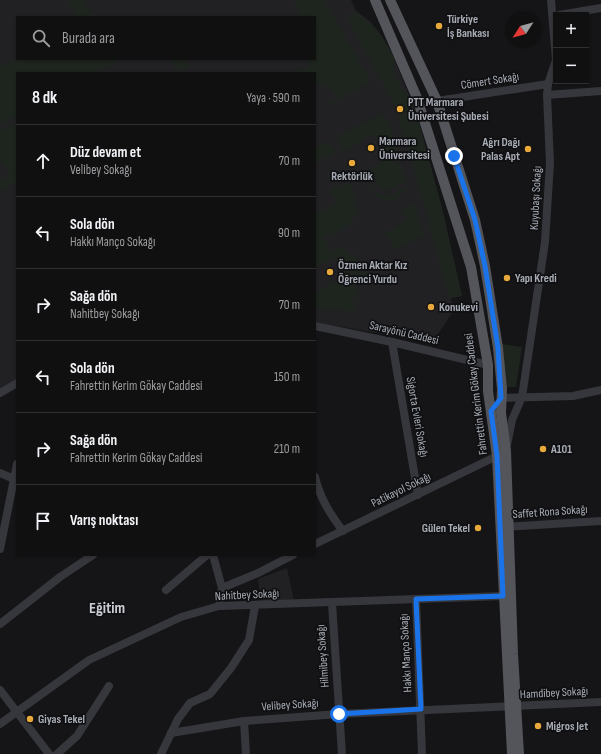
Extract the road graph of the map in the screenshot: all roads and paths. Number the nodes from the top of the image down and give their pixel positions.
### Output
1 (375, 0) edge
2 (390, 0) edge
3 (551, 0) edge
4 (601, 8) edge
5 (555, 12) edge
6 (575, 12) edge
7 (556, 48) edge
8 (548, 84) junction
9 (601, 91) edge
10 (547, 95) junction
11 (437, 101) junction
12 (316, 326) edge
13 (392, 342) junction
14 (488, 365) junction
15 (16, 384) edge
16 (601, 390) edge
17 (0, 393) edge
18 (522, 397) junction
19 (501, 398) junction
20 (491, 411) junction
21 (501, 454) junction
22 (16, 469) edge
23 (0, 473) edge
24 (14, 479) junction
25 (316, 480) edge
26 (418, 496) junction
27 (16, 500) edge
28 (9, 505) junction
29 (601, 521) edge
30 (505, 527) junction
31 (343, 531) junction
32 (316, 544) edge
33 (0, 549) edge
34 (92, 556) edge
35 (206, 556) edge
36 (213, 556) edge
37 (291, 556) edge
38 (222, 588) junction
39 (166, 590) dead end
40 (503, 596) junction
41 (416, 599) junction
42 (332, 603) junction
43 (219, 606) junction
44 (255, 606) junction
45 (0, 624) edge
46 (109, 686) dead end
47 (0, 690) edge
48 (601, 702) edge
49 (512, 707) junction
50 (421, 709) junction
51 (17, 712) junction
52 (339, 714) junction
53 (244, 721) junction
54 (0, 724) edge
55 (170, 733) junction
56 (49, 754) edge
57 (57, 754) edge
58 (161, 754) edge
59 (246, 754) edge
60 (342, 754) edge
61 (422, 754) edge
62 (512, 754) edge
63 (519, 754) edge

1 - 14 main road, Fahrettin Kerim Gökay Caddesi
2 - 11 main road, Fahrettin Kerim Gökay Caddesi
3 - 5 street, Kuyubaşı Sokağı
4 - 6 street
7 - 8 street, Kuyubaşı Sokağı
8 - 10 street, Kuyubaşı Sokağı
8 - 11 street, Cömert Sokağı
9 - 10 street
10 - 18 street, Kuyubaşı Sokağı
11 - 19 main road, Fahrettin Kerim Gökay Caddesi
12 - 13 street, Sarayönü Caddesi
13 - 14 street, Sarayönü Caddesi
13 - 26 street, Sigorta Evleri Sokağı
14 - 20 main road, Fahrettin Kerim Gökay Caddesi
15 - 17 street
16 - 18 street
18 - 19 street
18 - 21 street, Kuyubaşı Sokağı
19 - 20 main road
19 - 21 main road, Fahrettin Kerim Gökay Caddesi
20 - 21 main road, Fahrettin Kerim Gökay Caddesi
21 - 26 street, Patikayol Sokağı
21 - 30 main road, Fahrettin Kerim Gökay Caddesi
22 - 24 street
23 - 24 street
24 - 28 street
25 - 31 street
26 - 31 street, Patikayol Sokağı
27 - 28 street
28 - 33 street
29 - 30 street, Saffet Rona Sokağı
30 - 40 main road, Fahrettin Kerim Gökay Caddesi
30 - 49 main road, Fahrettin Kerim Gökay Caddesi
31 - 32 street, Patikayol Sokağı
34 - 45 street
35 - 39 street
36 - 38 street
37 - 38 street
38 - 43 street
40 - 41 street, Nahitbey Sokağı
40 - 49 main road, Fahrettin Kerim Gökay Caddesi
41 - 42 street, Nahitbey Sokağı
41 - 50 street, Hakkı Manço Sokağı
42 - 44 street, Nahitbey Sokağı
42 - 52 street, Hilmibey Sokağı
43 - 44 street, Nahitbey Sokağı
43 - 51 street, Nahitbey Sokağı
44 - 55 street
46 - 57 street
47 - 51 street
48 - 49 street, Hamdibey Sokağı
49 - 50 street, Velibey Sokağı
49 - 62 main road, Fahrettin Kerim Gökay Caddesi
49 - 63 main road, Fahrettin Kerim Gökay Caddesi
50 - 52 street, Velibey Sokağı
50 - 61 street, Hakkı Manço Sokağı
51 - 54 street, Nahitbey Sokağı
51 - 56 street
52 - 53 street, Velibey Sokağı
52 - 60 street, Hilmibey Sokağı
53 - 55 street, Velibey Sokağı
53 - 59 street
55 - 58 street

